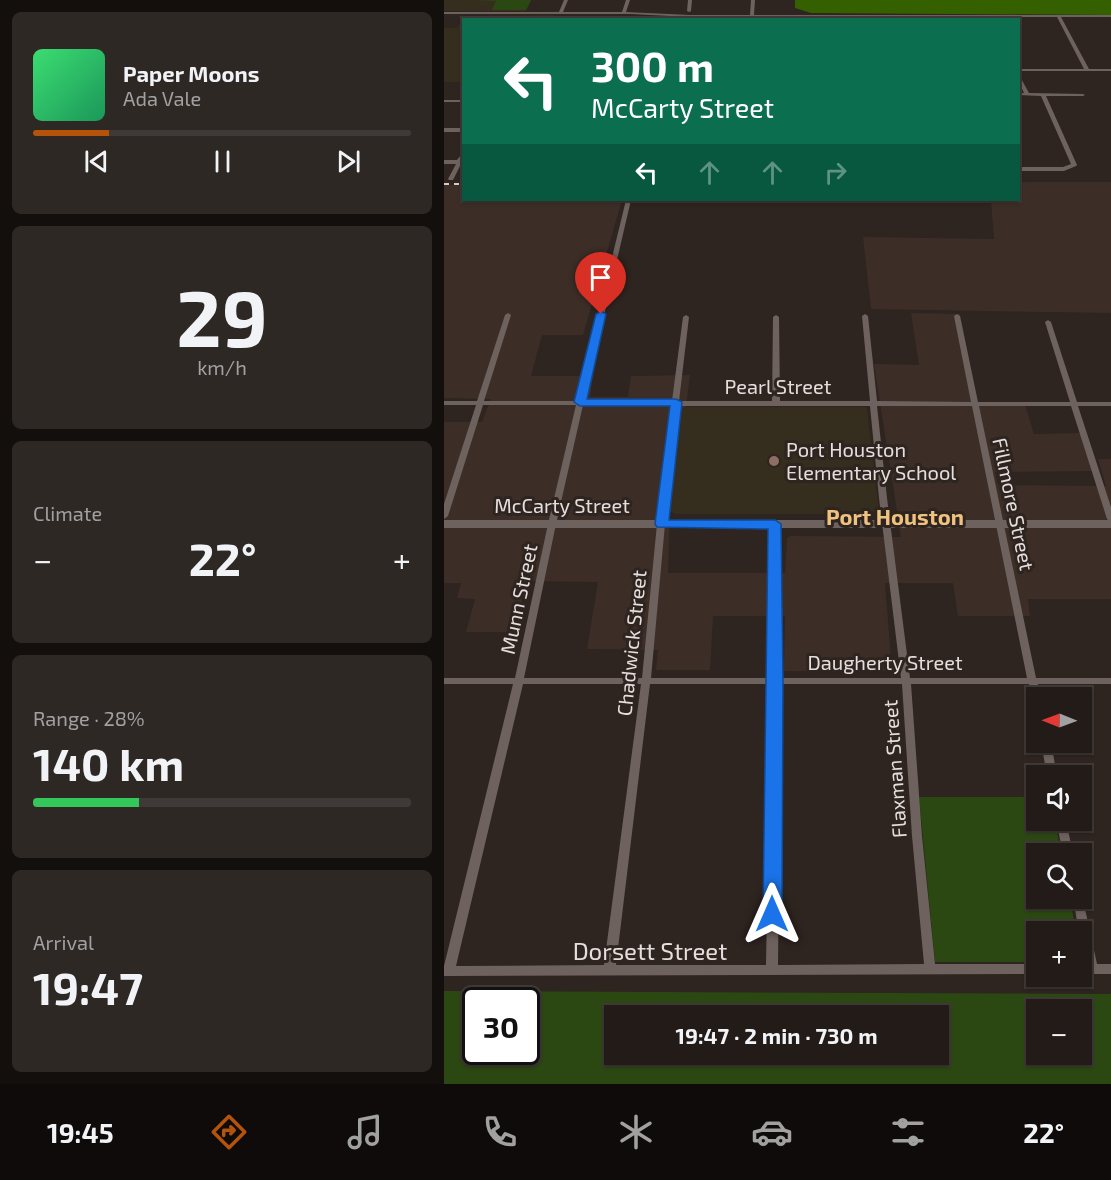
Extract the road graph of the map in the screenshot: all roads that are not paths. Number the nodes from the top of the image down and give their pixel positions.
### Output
1 (566, 0) edge
2 (628, 0) edge
3 (690, 0) edge
4 (753, 0) edge
5 (688, 11) junction
6 (444, 13) edge
7 (560, 13) junction
8 (624, 13) junction
9 (631, 13) junction
10 (752, 15) edge
11 (1058, 16) junction
12 (1111, 16) edge
13 (865, 18) edge
14 (931, 18) edge
15 (994, 18) edge
16 (1087, 70) junction
17 (1111, 70) edge
18 (1020, 72) edge
19 (1020, 77) edge
20 (1027, 93) junction
21 (1020, 94) edge
22 (1043, 95) junction
23 (1083, 95) dead end
24 (444, 101) edge
25 (462, 101) edge
26 (444, 130) edge
27 (462, 130) edge
28 (444, 162) edge
29 (461, 162) edge
30 (1020, 169) edge
31 (452, 179) dead end
32 (628, 201) edge
33 (508, 315) dead end
34 (865, 316) dead end
35 (957, 316) dead end
36 (686, 317) dead end
37 (776, 317) dead end
38 (1048, 322) dead end
39 (580, 402) junction
40 (676, 402) junction
41 (444, 403) edge
42 (481, 403) junction
43 (776, 403) junction
44 (874, 403) junction
45 (975, 403) junction
46 (1074, 404) junction
47 (1111, 404) edge
48 (444, 516) edge
49 (1111, 519) edge
50 (444, 524) edge
51 (552, 524) junction
52 (661, 524) junction
53 (775, 524) junction
54 (1111, 524) edge
55 (887, 526) junction
56 (1000, 526) junction
57 (906, 680) junction
58 (1033, 680) junction
59 (444, 681) edge
60 (519, 681) junction
61 (776, 681) junction
62 (1111, 681) edge
63 (646, 682) junction
64 (1034, 687) edge
65 (930, 969) junction
66 (1026, 969) edge
67 (1092, 969) edge
68 (1111, 969) edge
69 (772, 970) junction
70 (446, 971) edge
71 (609, 971) junction

1 - 7 street
2 - 8 street
3 - 5 street
4 - 10 street
5 - 9 street
5 - 10 street
6 - 7 street
7 - 8 street
8 - 9 street
9 - 10 street
10 - 13 street
11 - 12 street
11 - 15 street
11 - 16 street
13 - 14 street
14 - 15 street
16 - 17 street
16 - 18 street
19 - 20 street
20 - 21 street
20 - 22 street
22 - 23 street
22 - 30 street
24 - 25 street
26 - 27 street
28 - 29 street
29 - 31 street
32 - 39 street, Munn Street
33 - 42 street
34 - 44 street, Flaxman Street
35 - 45 street, Fillmore Street
36 - 40 street, Chadwick Street
37 - 43 street
38 - 46 street
39 - 40 street, Pearl Street
39 - 42 street, Pearl Street
39 - 51 street, Munn Street
40 - 43 street, Pearl Street
40 - 52 street, Chadwick Street
41 - 42 street, Pearl Street
42 - 48 street
43 - 44 street, Pearl Street
44 - 45 street, Pearl Street
44 - 55 street, Flaxman Street
45 - 46 street, Pearl Street
45 - 56 street, Fillmore Street
46 - 47 street, Pearl Street
46 - 49 street
50 - 51 main road, McCarty Street
51 - 52 main road, McCarty Street
51 - 60 street, Munn Street
52 - 53 main road, McCarty Street
52 - 63 street, Chadwick Street
53 - 55 main road, McCarty Street
53 - 61 street
54 - 56 main road, McCarty Street
55 - 56 main road, McCarty Street
55 - 57 street, Flaxman Street
56 - 58 street, Fillmore Street
57 - 58 street, Daugherty Street
57 - 61 street, Daugherty Street
57 - 65 street, Flaxman Street
58 - 62 street, Daugherty Street
58 - 64 street, Fillmore Street
59 - 60 street, Daugherty Street
60 - 63 street, Daugherty Street
60 - 70 street, Munn Street
61 - 63 street, Daugherty Street
61 - 69 street
63 - 71 street, Chadwick Street
65 - 66 street, Dorsett Street
65 - 69 street, Dorsett Street
67 - 68 street
69 - 71 street, Dorsett Street
70 - 71 street, Dorsett Street

